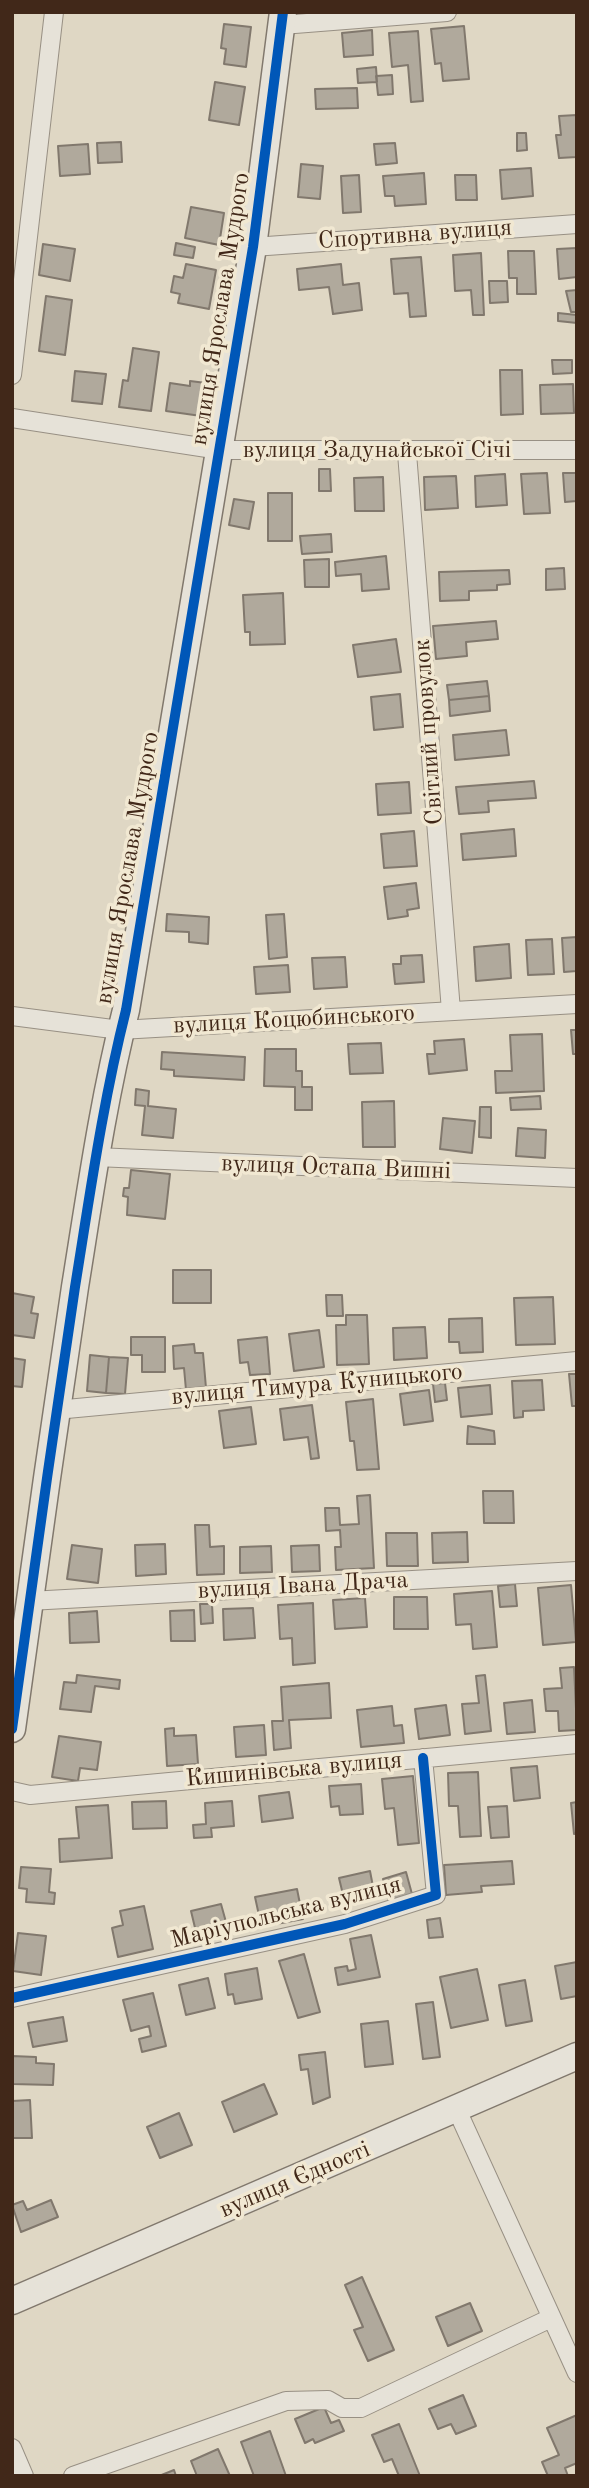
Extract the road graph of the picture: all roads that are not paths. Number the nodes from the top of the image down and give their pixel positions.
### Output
1 (54, 12) edge
2 (447, 12) edge
3 (282, 19) edge
4 (577, 224) edge
5 (253, 247) junction
6 (12, 375) edge
7 (12, 418) edge
8 (220, 450) junction
9 (577, 450) edge
10 (407, 453) junction
11 (577, 1004) edge
12 (451, 1011) junction
13 (12, 1016) edge
14 (120, 1030) junction
15 (96, 1157) junction
16 (577, 1178) edge
17 (577, 1360) edge
18 (56, 1410) junction
19 (577, 1571) edge
20 (29, 1601) junction
21 (12, 1729) edge
22 (577, 1744) edge
23 (423, 1758) junction
24 (12, 1791) edge
25 (12, 1998) edge
26 (577, 2056) edge
27 (457, 2110) junction
28 (12, 2301) edge
29 (551, 2318) junction
30 (577, 2373) edge
31 (12, 2448) edge
32 (24, 2476) edge
33 (73, 2476) edge

1 - 6 street
2 - 3 street
3 - 5 street, вулиця Ярослава Мудрого
4 - 5 street, Спортивна вулиця
5 - 8 street, вулиця Ярослава Мудрого
7 - 8 street, вулиця Задунайської Січі
8 - 10 street, вулиця Задунайської Січі
8 - 14 street, вулиця Ярослава Мудрого
9 - 10 street, вулиця Задунайської Січі
10 - 12 street, Світлий провулок
11 - 12 street, вулиця Коцюбинського
12 - 14 street, вулиця Коцюбинського
13 - 14 street, вулиця Коцюбинського
14 - 15 street, вулиця Ярослава Мудрого
15 - 16 street, вулиця Остапа Вишні
15 - 18 street, вулиця Ярослава Мудрого
17 - 18 street, вулиця Тимура Куницького
18 - 20 street, вулиця Ярослава Мудрого
19 - 20 street, вулиця Івана Драча
20 - 21 street, вулиця Ярослава Мудрого
22 - 23 street, Кишинівська вулиця
23 - 24 street, Кишинівська вулиця
23 - 25 street, Маріупольська вулиця
26 - 27 street, вулиця Єдності
27 - 28 street, вулиця Єдності
27 - 29 street
29 - 30 street
29 - 33 street
31 - 32 street

